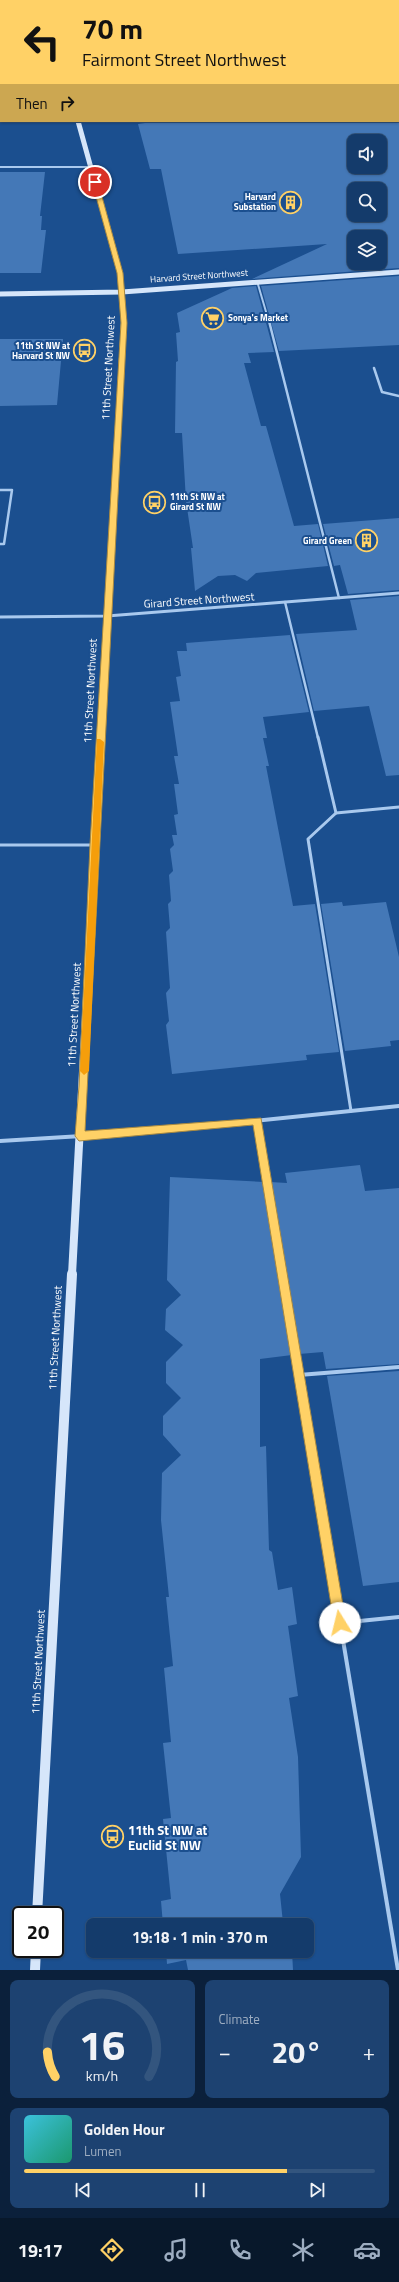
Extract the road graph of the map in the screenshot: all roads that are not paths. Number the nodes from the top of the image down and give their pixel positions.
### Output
1 (78, 122) edge
2 (0, 167) edge
3 (91, 167) junction
4 (399, 272) edge
5 (257, 281) junction
6 (122, 292) junction
7 (0, 294) edge
8 (374, 368) dead end
9 (399, 396) edge
10 (0, 490) edge
11 (0, 544) edge
12 (399, 593) edge
13 (338, 598) junction
14 (285, 602) junction
15 (107, 616) junction
16 (0, 617) edge
17 (399, 807) edge
18 (336, 813) junction
19 (0, 845) edge
20 (94, 845) junction
21 (399, 1106) edge
22 (351, 1111) junction
23 (257, 1121) junction
24 (79, 1136) junction
25 (0, 1141) edge
26 (399, 1367) edge
27 (299, 1375) junction
28 (399, 1616) edge
29 (340, 1623) junction
30 (38, 1906) edge
31 (36, 1958) edge
32 (35, 1970) edge
33 (398, 1970) edge

1 - 3 street, 11th Street Northwest
2 - 3 lane
3 - 6 street, 11th Street Northwest
4 - 5 street, Harvard Street Northwest
5 - 6 street, Harvard Street Northwest
5 - 13 lane
6 - 7 street, Harvard Street Northwest
6 - 15 street, 11th Street Northwest
8 - 9 lane
10 - 11 lane
12 - 13 street, Girard Street Northwest
13 - 14 street, Girard Street Northwest
14 - 15 street, Girard Street Northwest
14 - 18 lane
15 - 16 street, Girard Street Northwest
15 - 20 street, 11th Street Northwest
17 - 18 lane
18 - 22 lane
19 - 20 lane
20 - 24 street, 11th Street Northwest
21 - 22 street
22 - 23 street
23 - 24 street
23 - 27 lane
24 - 25 street
24 - 30 street, 11th Street Northwest
26 - 27 lane
27 - 29 lane
28 - 29 lane
29 - 33 lane
31 - 32 street

